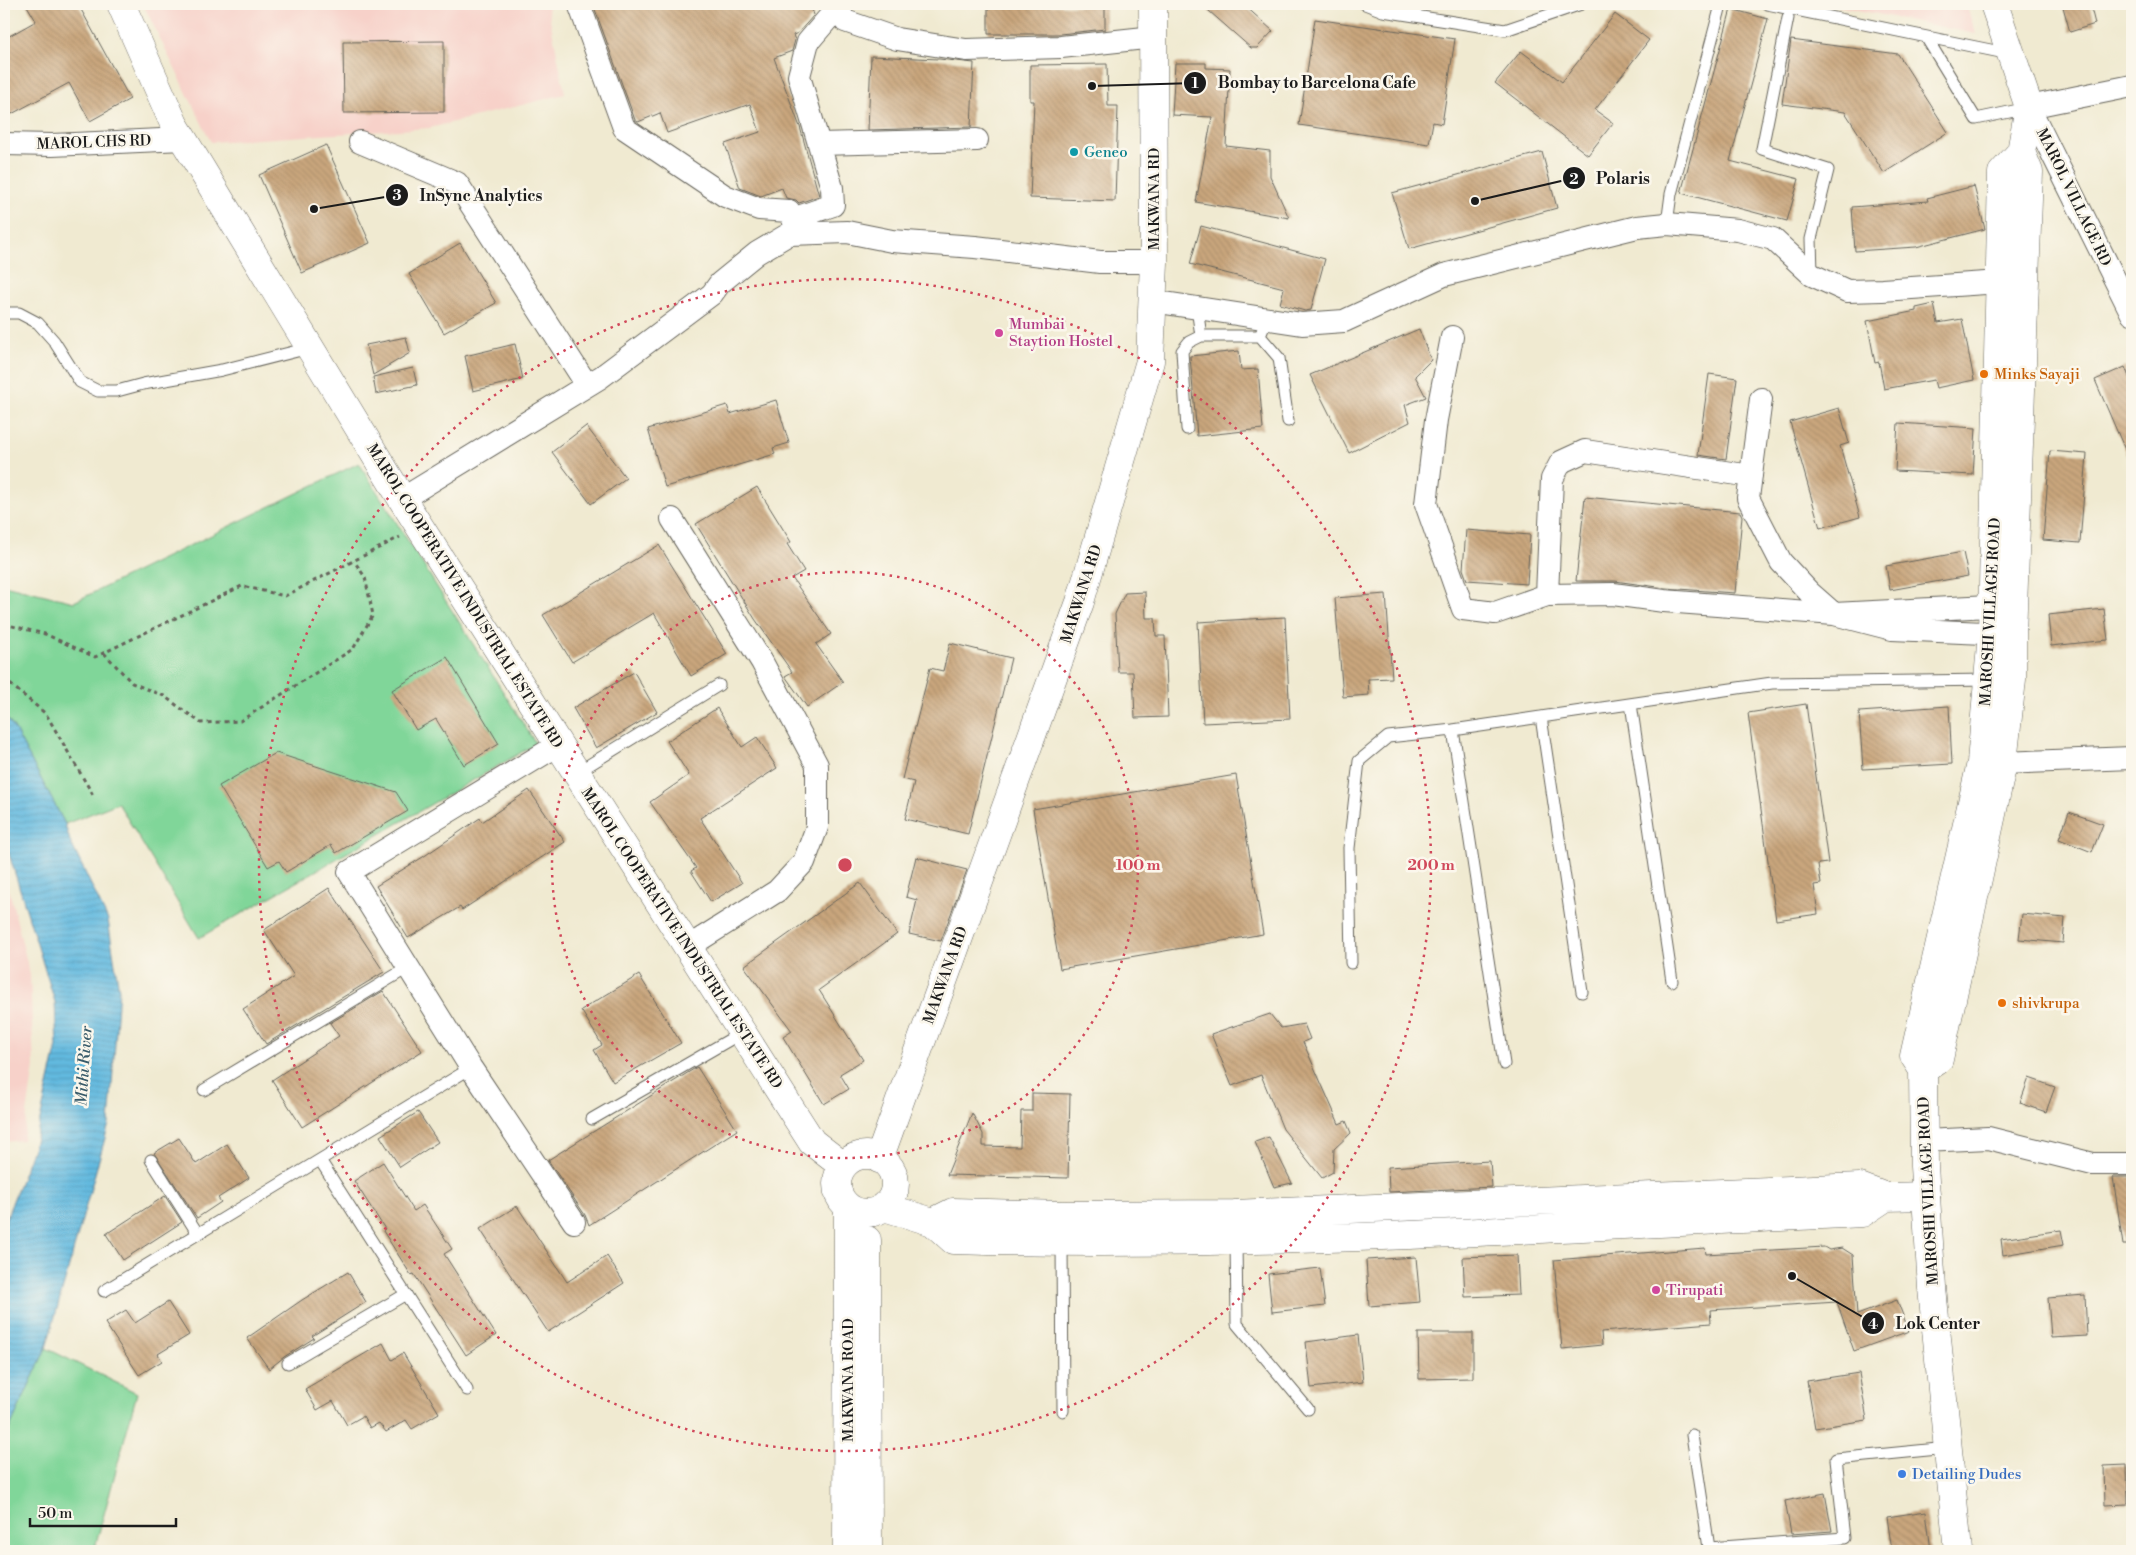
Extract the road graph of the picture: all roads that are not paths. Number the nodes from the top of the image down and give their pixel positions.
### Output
1 (121, 4) edge
2 (579, 4) edge
3 (1153, 4) edge
4 (1365, 4) edge
5 (1581, 4) edge
6 (1767, 4) edge
7 (1994, 4) edge
8 (1721, 5) dead end
9 (838, 6) edge
10 (1788, 18) dead end
11 (1154, 37) junction
12 (1926, 37) junction
13 (2011, 54) junction
14 (2132, 86) edge
15 (2029, 107) junction
16 (184, 139) junction
17 (977, 140) dead end
18 (360, 142) dead end
19 (4, 144) edge
20 (819, 144) junction
21 (1667, 224) junction
22 (1154, 262) junction
23 (1812, 275) junction
24 (2012, 281) junction
25 (1152, 301) junction
26 (1197, 308) junction
27 (4, 313) edge
28 (2132, 314) edge
29 (1263, 327) junction
30 (1201, 336) junction
31 (1452, 337) dead end
32 (311, 348) junction
33 (586, 386) junction
34 (1761, 398) dead end
35 (1288, 421) dead end
36 (1187, 429) dead end
37 (1751, 476) junction
38 (402, 499) junction
39 (672, 519) dead end
40 (1547, 596) junction
41 (2002, 605) junction
42 (1834, 614) junction
43 (2002, 634) junction
44 (2000, 679) junction
45 (719, 685) dead end
46 (1631, 704) junction
47 (1541, 717) junction
48 (1453, 730) junction
49 (558, 745) junction
50 (2132, 758) edge
51 (2003, 763) junction
52 (576, 773) junction
53 (688, 947) junction
54 (1351, 963) dead end
55 (409, 967) junction
56 (1672, 981) dead end
57 (1582, 992) dead end
58 (742, 1032) junction
59 (1504, 1064) dead end
60 (471, 1068) junction
61 (1923, 1070) junction
62 (204, 1090) dead end
63 (592, 1119) dead end
64 (1924, 1141) junction
65 (879, 1158) junction
66 (151, 1160) dead end
67 (320, 1160) junction
68 (2132, 1164) edge
69 (843, 1166) junction
70 (1926, 1196) junction
71 (1886, 1197) junction
72 (866, 1209) junction
73 (1234, 1214) junction
74 (1062, 1215) junction
75 (574, 1222) dead end
76 (933, 1222) junction
77 (198, 1234) junction
78 (1236, 1241) junction
79 (1062, 1243) junction
80 (104, 1291) dead end
81 (406, 1294) junction
82 (288, 1364) dead end
83 (467, 1390) dead end
84 (858, 1403) junction
85 (1308, 1408) dead end
86 (1063, 1411) dead end
87 (1692, 1435) dead end
88 (1948, 1448) junction
89 (847, 1551) edge
90 (868, 1551) edge
91 (1958, 1551) edge

1 - 16 street, MAROL COOPERATIVE INDUSTRIAL ESTATE RD
2 - 20 street
3 - 11 street, MAKWANA RD
4 - 5 lane
6 - 12 lane
7 - 13 street, MAROSHI VILLAGE ROAD
8 - 21 lane
9 - 11 street
9 - 20 street
10 - 23 lane
11 - 22 street, MAKWANA RD
12 - 13 lane
12 - 15 lane
13 - 15 street, MAROSHI VILLAGE ROAD
14 - 15 street
15 - 24 street, MAROSHI VILLAGE ROAD
15 - 28 street, MAROL VILLAGE RD
16 - 19 street, MAROL CHS RD
16 - 32 street, MAROL COOPERATIVE INDUSTRIAL ESTATE RD
17 - 20 street
18 - 33 street
21 - 23 street
21 - 29 street
22 - 25 street, MAKWANA RD
22 - 33 street
23 - 24 street
24 - 41 street, MAROSHI VILLAGE ROAD
25 - 26 street
25 - 65 street, MAKWANA RD
26 - 29 street
26 - 30 lane
27 - 32 lane
29 - 30 lane
29 - 35 lane
30 - 36 lane
31 - 40 street
32 - 38 street, MAROL COOPERATIVE INDUSTRIAL ESTATE RD
33 - 38 street
34 - 37 street
37 - 40 street
37 - 42 street
38 - 49 street, MAROL COOPERATIVE INDUSTRIAL ESTATE RD
39 - 53 street
40 - 42 street
41 - 42 street
41 - 43 street, MAROSHI VILLAGE ROAD
42 - 43 street
43 - 44 street, MAROSHI VILLAGE ROAD
44 - 46 lane
44 - 51 street, MAROSHI VILLAGE ROAD
44 - 61 street, MAROSHI VILLAGE ROAD
45 - 52 lane
46 - 47 lane
46 - 56 lane
47 - 48 lane
47 - 57 lane
48 - 54 lane
48 - 59 lane
49 - 52 street, MAROL COOPERATIVE INDUSTRIAL ESTATE RD
49 - 55 street
50 - 51 street
51 - 61 street, MAROSHI VILLAGE ROAD
52 - 53 street, MAROL COOPERATIVE INDUSTRIAL ESTATE RD
53 - 58 street, MAROL COOPERATIVE INDUSTRIAL ESTATE RD
55 - 60 street
55 - 62 lane
58 - 63 lane
58 - 69 street, MAROL COOPERATIVE INDUSTRIAL ESTATE RD
60 - 67 lane
60 - 75 street
61 - 64 street, MAROSHI VILLAGE ROAD
64 - 68 street
64 - 70 street, MAROSHI VILLAGE ROAD
65 - 69 street
65 - 72 street
66 - 77 lane
67 - 77 lane
67 - 81 lane
69 - 72 street
70 - 71 street
70 - 88 street, MAROSHI VILLAGE ROAD
71 - 73 street
71 - 78 street
72 - 76 street
72 - 84 street, MAKWANA ROAD
73 - 74 street
73 - 78 lane
74 - 76 street
74 - 79 lane
76 - 79 street
77 - 80 lane
78 - 79 street
78 - 85 lane
79 - 86 lane
81 - 82 lane
81 - 83 lane
84 - 89 street, MAKWANA ROAD
84 - 90 street, MAKWANA ROAD
87 - 88 lane
88 - 91 street, MAROSHI VILLAGE ROAD

